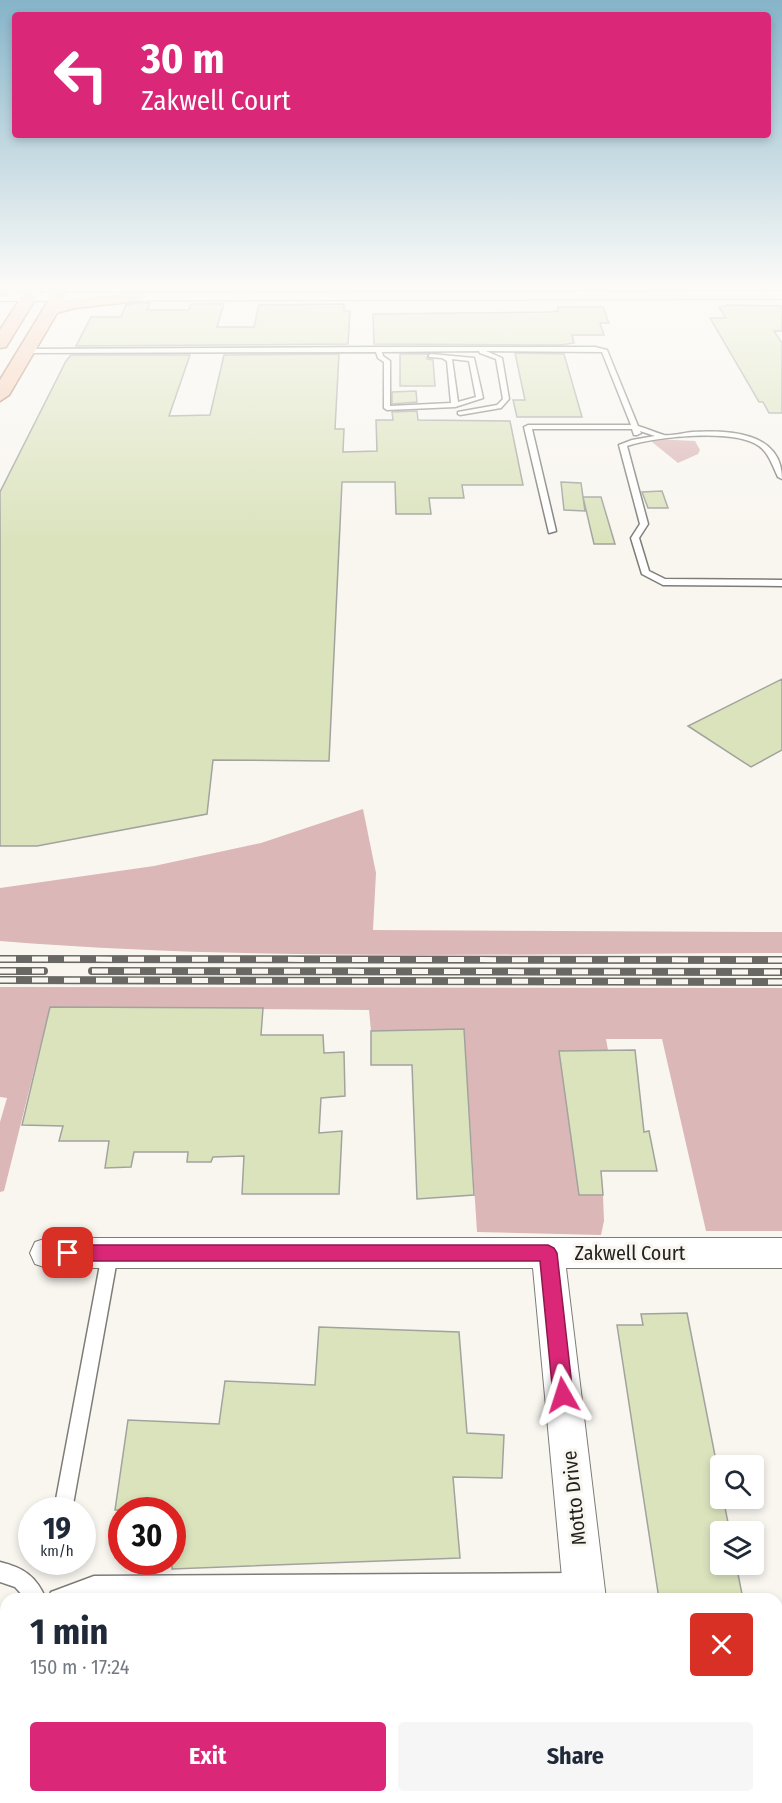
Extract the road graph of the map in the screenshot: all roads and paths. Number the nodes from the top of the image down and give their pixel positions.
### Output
1 (14, 372) edge
2 (387, 372) edge
3 (451, 372) edge
4 (475, 372) edge
5 (501, 372) edge
6 (613, 372) edge
7 (0, 395) edge
8 (455, 405) junction
9 (460, 413) dead end
10 (618, 427) junction
11 (635, 427) junction
12 (660, 435) junction
13 (639, 438) junction
14 (623, 445) junction
15 (782, 477) edge
16 (552, 531) dead end
17 (782, 583) edge
18 (47, 1253) dead end
19 (110, 1253) junction
20 (548, 1253) junction
21 (782, 1253) edge
22 (65, 1497) edge
23 (0, 1572) edge
24 (585, 1591) edge
25 (34, 1593) edge
26 (75, 1593) edge

1 - 7 main road
2 - 8 lane
3 - 8 lane
4 - 8 lane
5 - 9 lane
6 - 11 lane
10 - 11 lane
10 - 14 lane
10 - 16 lane
11 - 12 lane
11 - 13 lane
12 - 13 lane
12 - 15 lane
13 - 14 lane
14 - 17 lane
18 - 19 street, Zakwell Court
19 - 20 street, Zakwell Court
19 - 22 lane
20 - 21 street, Zakwell Court
20 - 24 street, Motto Drive
23 - 25 lane
24 - 26 lane

